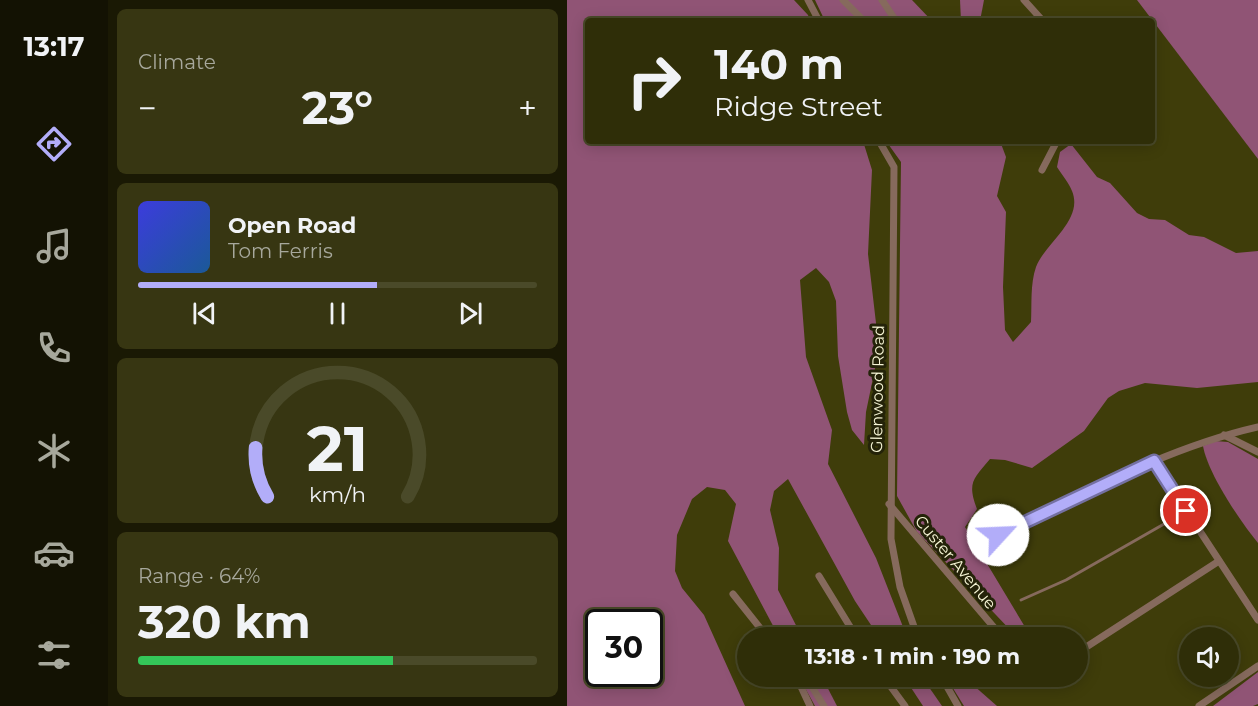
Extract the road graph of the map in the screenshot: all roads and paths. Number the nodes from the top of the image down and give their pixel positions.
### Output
1 (808, 0) edge
2 (843, 0) edge
3 (882, 0) edge
4 (1023, 0) edge
5 (817, 18) edge
6 (861, 18) edge
7 (894, 18) edge
8 (1040, 18) edge
9 (881, 144) edge
10 (1056, 144) edge
11 (1043, 170) dead end
12 (1258, 427) edge
13 (1224, 435) junction
14 (1258, 452) edge
15 (1154, 461) junction
16 (889, 504) junction
17 (1186, 511) junction
18 (998, 535) dead end
19 (1219, 561) junction
20 (819, 576) dead end
21 (733, 594) dead end
22 (1021, 600) dead end
23 (1258, 620) edge
24 (759, 627) edge
25 (850, 627) edge
26 (914, 627) edge
27 (994, 627) edge
28 (1088, 646) edge
29 (1258, 666) edge
30 (801, 687) edge
31 (812, 687) edge
32 (891, 687) edge
33 (947, 687) edge
34 (810, 706) edge
35 (824, 706) edge
36 (905, 706) edge
37 (958, 706) edge
38 (1199, 706) edge

1 - 5 street
2 - 6 street
3 - 7 street
4 - 8 street
9 - 16 street, Glenwood Road
10 - 11 street
12 - 13 street
13 - 14 street
13 - 15 street
15 - 17 street
15 - 18 street
16 - 26 street, Glenwood Road
16 - 27 street, Custer Avenue
17 - 19 street
17 - 22 lane
19 - 23 street
19 - 28 street
20 - 25 street
21 - 24 street
29 - 38 street
30 - 34 street
31 - 35 street
32 - 36 street
33 - 37 street

